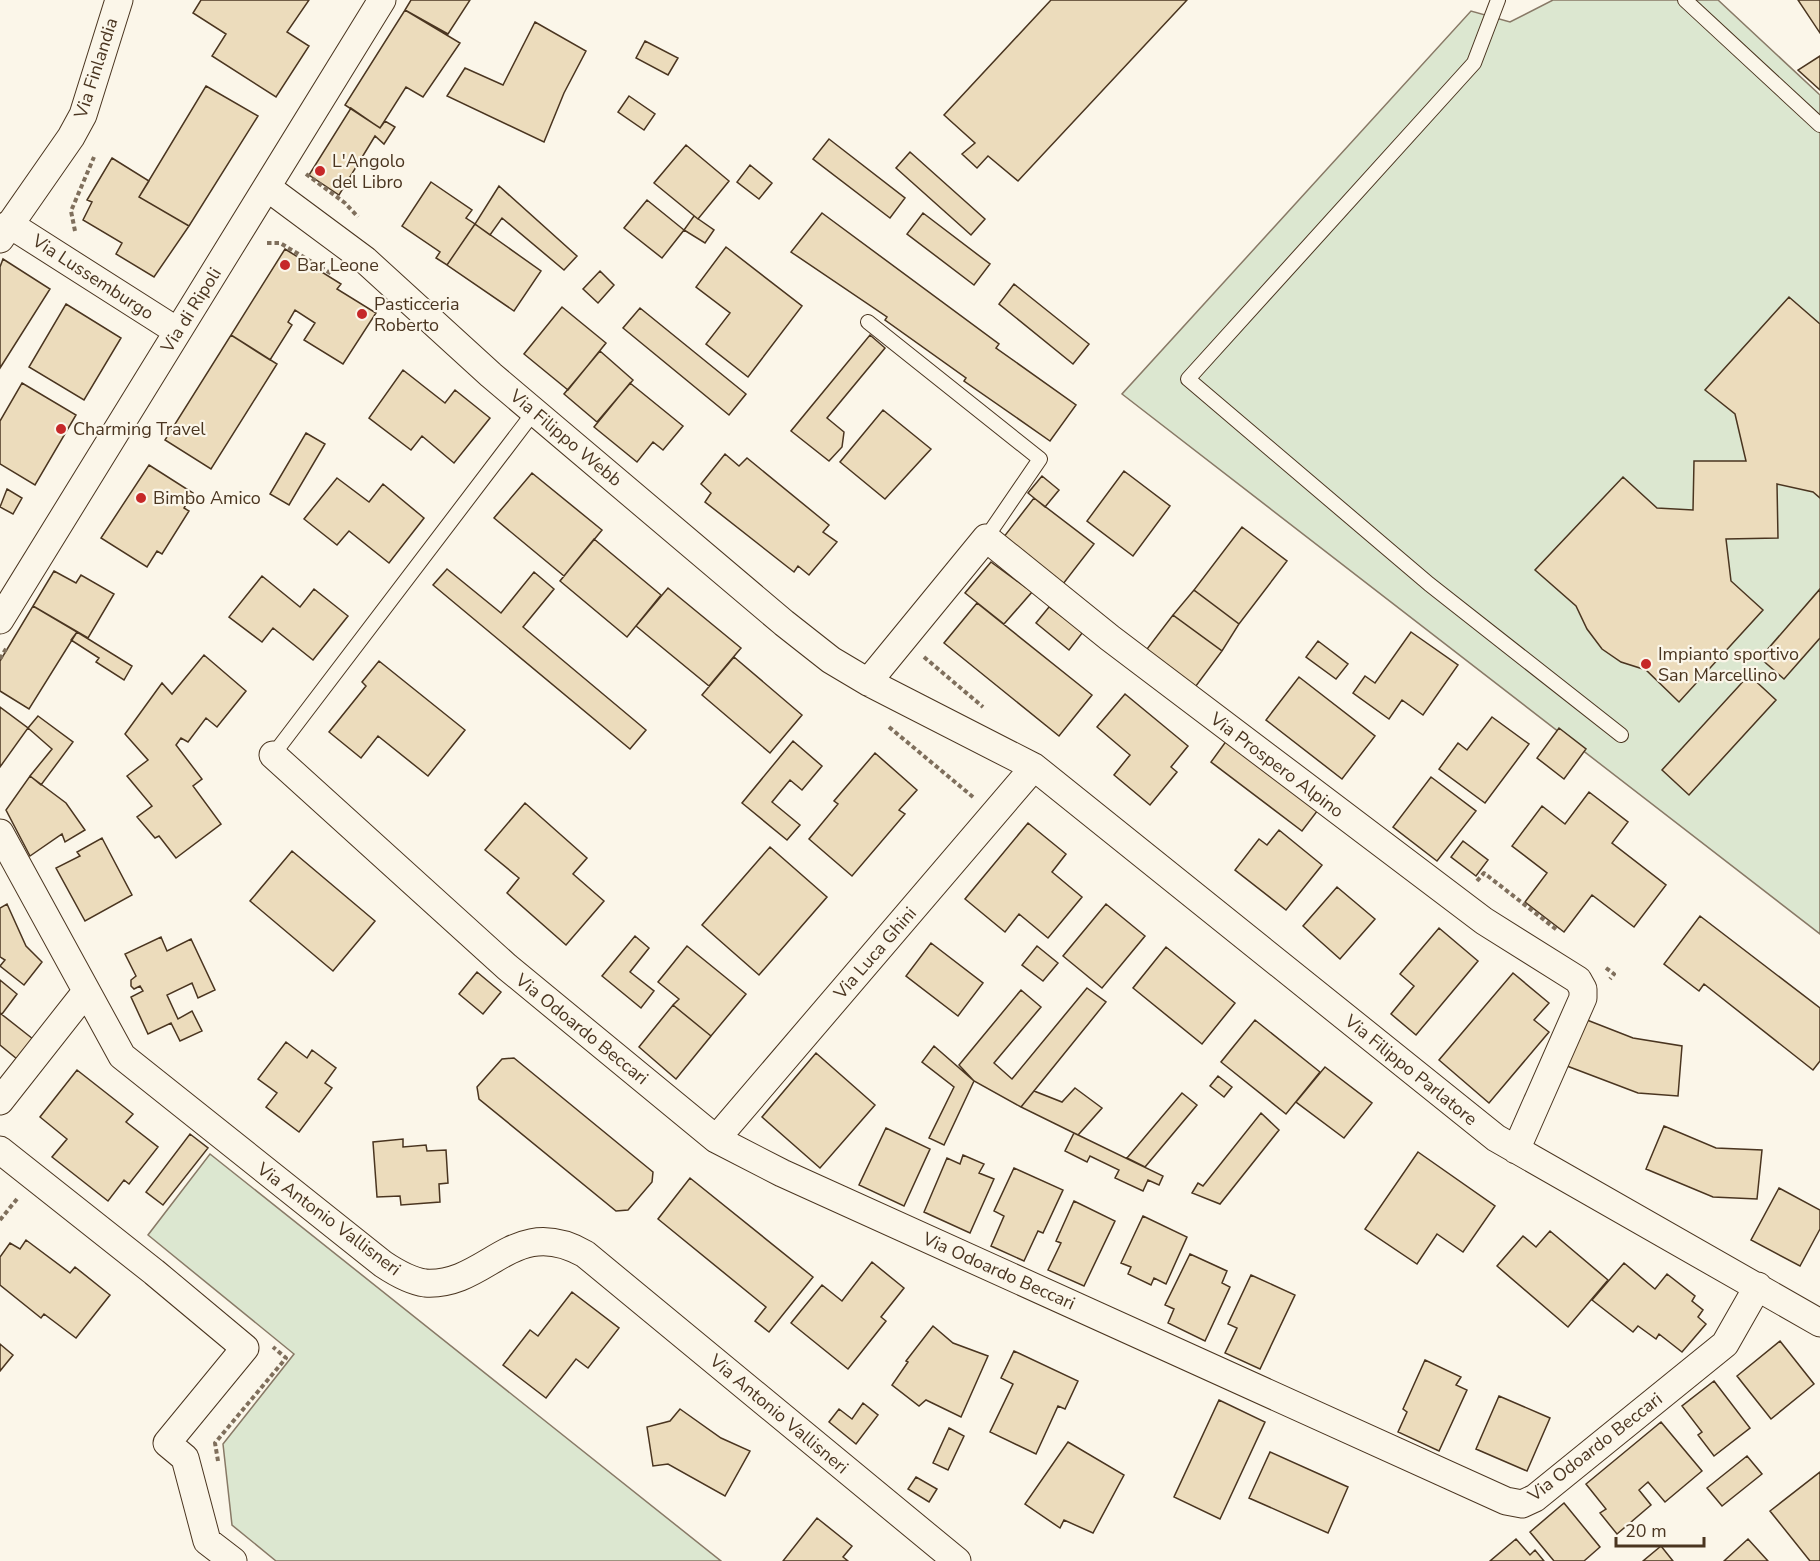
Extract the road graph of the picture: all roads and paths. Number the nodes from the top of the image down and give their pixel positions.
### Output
1 (119, 0) edge
2 (382, 0) edge
3 (1498, 0) edge
4 (1685, 0) edge
5 (1820, 125) edge
6 (98, 149) dead end
7 (268, 188) junction
8 (5, 232) edge
9 (76, 234) dead end
10 (280, 243) dead end
11 (259, 246) dead end
12 (868, 322) dead end
13 (177, 331) junction
14 (534, 412) junction
15 (986, 538) junction
16 (0, 620) edge
17 (868, 682) junction
18 (1621, 735) dead end
19 (273, 755) joint
20 (1034, 767) junction
21 (0, 833) edge
22 (86, 993) junction
23 (0, 1101) edge
24 (716, 1139) junction
25 (0, 1150) edge
26 (1516, 1150) junction
27 (1758, 1286) junction
28 (1820, 1323) edge
29 (233, 1561) edge
30 (957, 1561) edge

1 - 8 street, Via Finlandia
2 - 7 street, Via di Ripoli
3 - 18 lane
4 - 5 lane
6 - 9 path
7 - 13 street, Via di Ripoli
7 - 14 street, Via Filippo Webb
8 - 13 street, Via Lussemburgo
10 - 11 path
12 - 15 lane
13 - 16 street, Via di Ripoli
14 - 17 street, Via Filippo Webb
14 - 19 lane
15 - 17 street
15 - 26 street, Via Prospero Alpino
17 - 20 street, Via Filippo Webb
19 - 24 street, Via Odoardo Beccari
20 - 24 street, Via Luca Ghini
20 - 26 street, Via Filippo Parlatore
21 - 22 street, Via Antonio Vallisneri
22 - 23 street
22 - 30 street, Via Antonio Vallisneri
24 - 27 street, Via Odoardo Beccari
25 - 29 street
26 - 27 street, Via Filippo Parlatore
27 - 28 street, Via Filippo Parlatore

